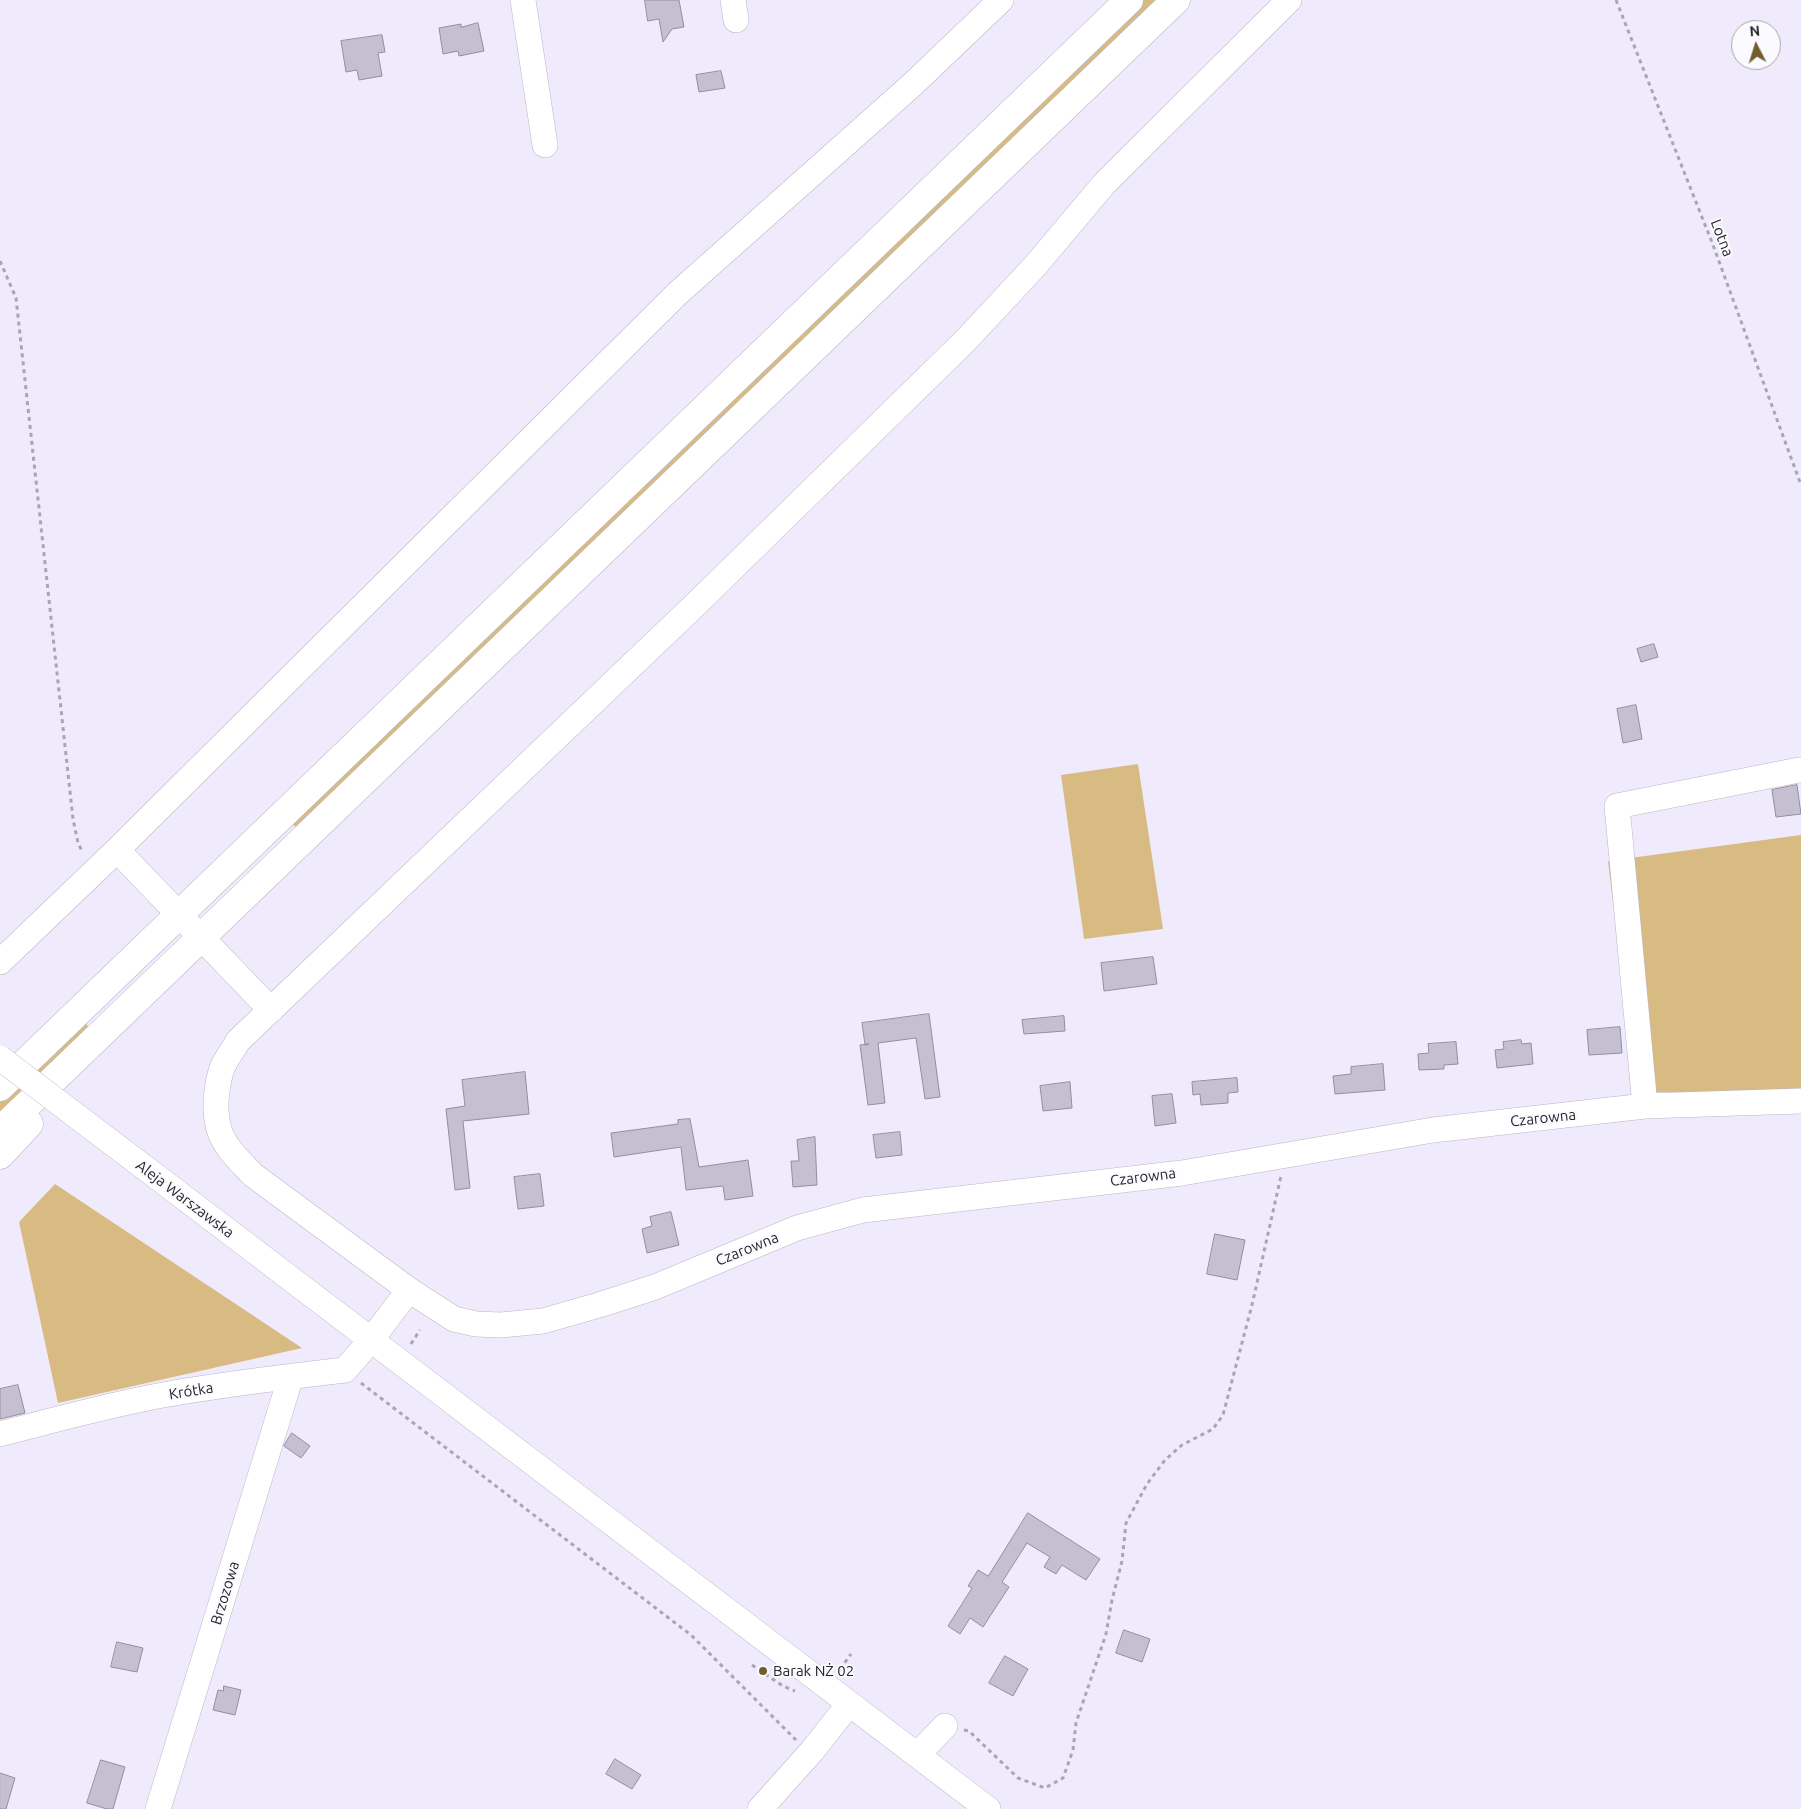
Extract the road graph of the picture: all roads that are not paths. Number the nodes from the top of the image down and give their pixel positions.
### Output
1 (523, 0) edge
2 (1001, 0) edge
3 (1129, 0) edge
4 (1176, 0) edge
5 (1290, 0) edge
6 (545, 145) dead end
7 (1799, 770) dead end
8 (117, 850) junction
9 (179, 914) junction
10 (202, 937) junction
11 (0, 962) edge
12 (271, 1010) junction
13 (55, 1034) junction
14 (98, 1036) junction
15 (0, 1058) edge
16 (0, 1076) edge
17 (0, 1087) edge
18 (1801, 1101) edge
19 (1645, 1106) junction
20 (0, 1131) edge
21 (0, 1155) edge
22 (409, 1290) junction
23 (371, 1340) junction
24 (291, 1376) junction
25 (0, 1434) edge
26 (849, 1704) junction
27 (945, 1726) road end
28 (917, 1755) junction
29 (158, 1809) edge
30 (760, 1809) edge
31 (988, 1809) edge

1 - 6 street
2 - 8 street
3 - 9 highway
4 - 10 highway
5 - 12 street, Czarowna
7 - 19 street
8 - 9 street
8 - 11 street
9 - 10 street
9 - 13 highway
10 - 12 street
10 - 14 highway
12 - 22 street, Czarowna
13 - 16 highway
13 - 17 highway
14 - 20 highway
14 - 21 highway
15 - 23 street, Aleja Warszawska, bridge
18 - 19 street, Czarowna
19 - 22 street, Czarowna
22 - 23 street
23 - 24 street, Krótka
23 - 26 street, Aleja Warszawska
24 - 25 street, Krótka
24 - 29 street, Brzozowa
26 - 28 street, Aleja Warszawska
26 - 30 street
27 - 28 street
28 - 31 street, Aleja Warszawska

